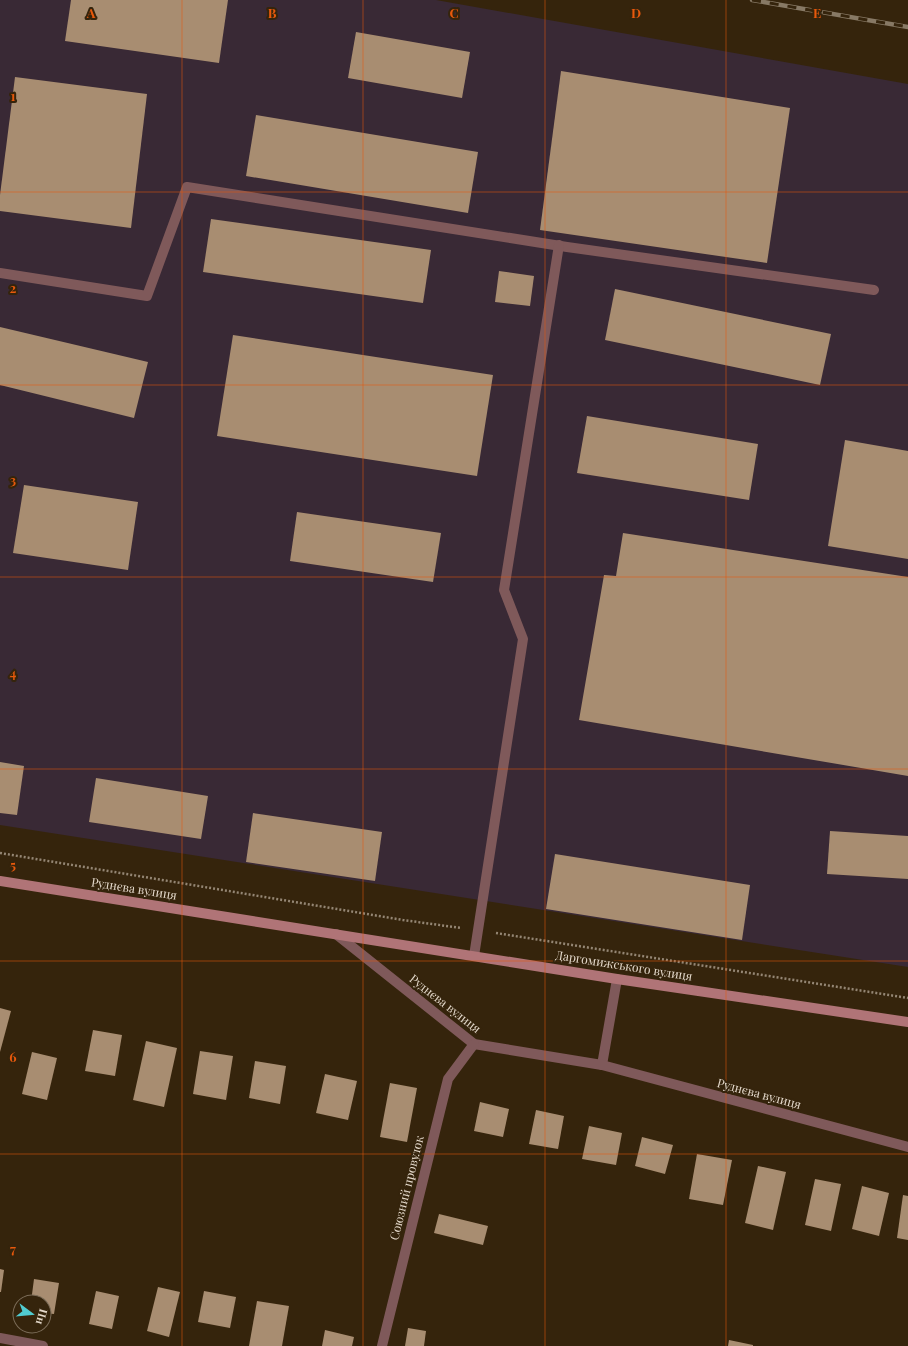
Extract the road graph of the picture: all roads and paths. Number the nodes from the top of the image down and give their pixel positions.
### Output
1 (559, 245) junction
2 (0, 273) edge
3 (874, 290) dead end
4 (0, 853) edge
5 (0, 881) edge
6 (479, 931) junction
7 (336, 934) junction
8 (474, 956) junction
9 (617, 979) junction
10 (908, 998) edge
11 (908, 1022) edge
12 (474, 1044) junction
13 (602, 1065) junction
14 (908, 1147) edge
15 (0, 1338) edge
16 (43, 1346) edge
17 (382, 1346) edge

1 - 2 street
1 - 3 street
1 - 6 street
4 - 6 path
5 - 7 street, Руднєва вулиця
6 - 8 street
6 - 10 path
7 - 8 street, Даргомижського вулиця
7 - 12 street, Руднєва вулиця
8 - 9 street, Даргомижського вулиця
9 - 11 street, Даргомижського вулиця
9 - 13 street
12 - 13 street, Руднєва вулиця
12 - 17 street, Союзний провулок
13 - 14 street, Руднєва вулиця
15 - 16 street

